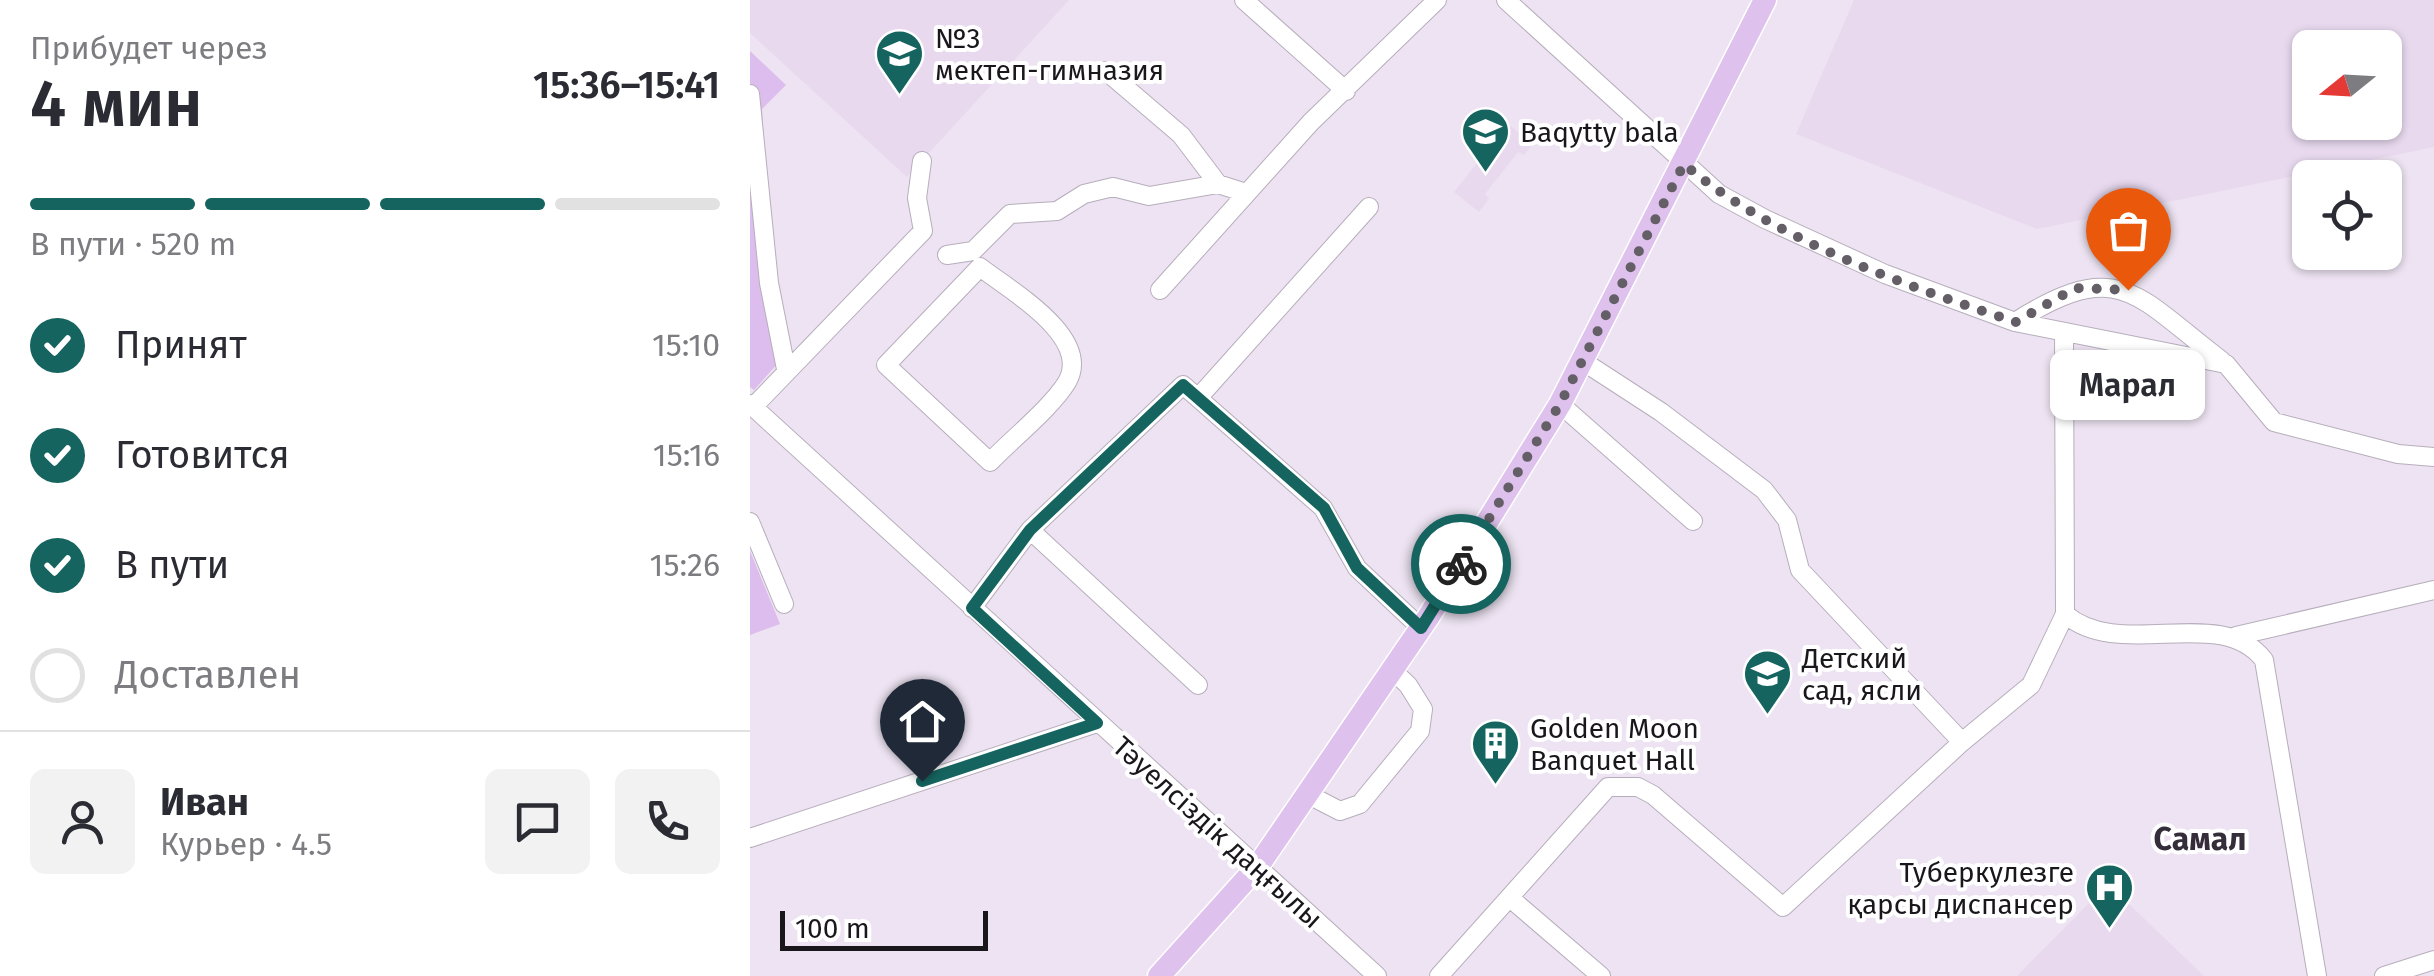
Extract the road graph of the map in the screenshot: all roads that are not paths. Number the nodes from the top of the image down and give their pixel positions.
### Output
1 (1244, 0) edge
2 (1437, 0) edge
3 (1506, 0) edge
4 (1765, 0) edge
5 (1106, 71) dead end
6 (1346, 92) junction
7 (750, 94) edge
8 (922, 162) dead end
9 (1684, 164) junction
10 (1218, 184) junction
11 (1246, 192) junction
12 (1369, 208) dead end
13 (922, 231) junction
14 (947, 255) junction
15 (969, 276) junction
16 (1160, 290) dead end
17 (2016, 322) junction
18 (2064, 332) junction
19 (1581, 360) junction
20 (2226, 364) junction
21 (786, 369) junction
22 (1198, 398) junction
23 (1560, 404) junction
24 (754, 412) edge
25 (2434, 457) edge
26 (1693, 521) dead end
27 (750, 522) edge
28 (1030, 530) junction
29 (2434, 590) edge
30 (784, 604) dead end
31 (972, 608) junction
32 (2065, 614) junction
33 (1421, 628) junction
34 (2236, 636) junction
35 (1392, 670) junction
36 (1198, 685) dead end
37 (1097, 723) junction
38 (1962, 742) junction
39 (1307, 794) junction
40 (750, 838) edge
41 (1258, 866) junction
42 (1510, 898) junction
43 (2434, 960) edge
44 (1159, 976) edge
45 (1377, 976) edge
46 (1439, 976) edge
47 (1601, 976) edge
48 (2317, 976) edge
49 (2384, 976) edge

1 - 6 street
2 - 6 street
3 - 9 street
4 - 9 main road
5 - 10 street
6 - 11 street
7 - 21 street
8 - 13 street
9 - 17 street
9 - 19 main road
10 - 11 street
10 - 14 street
11 - 16 street
12 - 22 street
13 - 14 street
13 - 21 street
14 - 15 street
15 - 15 street
17 - 18 street
17 - 20 street
18 - 20 street
18 - 32 street
19 - 23 main road
19 - 38 street
20 - 25 street
21 - 24 street
22 - 28 street
22 - 33 street
23 - 26 street
23 - 33 main road
24 - 31 street, Тәуелсіздік даңғылы
27 - 30 street
28 - 31 street
28 - 36 street
29 - 34 street
31 - 37 street, Тәуелсіздік даңғылы
32 - 34 street
32 - 38 street
33 - 35 main road
34 - 48 street
35 - 39 main road
35 - 39 street
37 - 40 street
37 - 41 street, Тәуелсіздік даңғылы
38 - 42 street
39 - 41 main road
41 - 44 main road
41 - 45 street, Тәуелсіздік даңғылы
42 - 46 street
42 - 47 street
43 - 49 street

